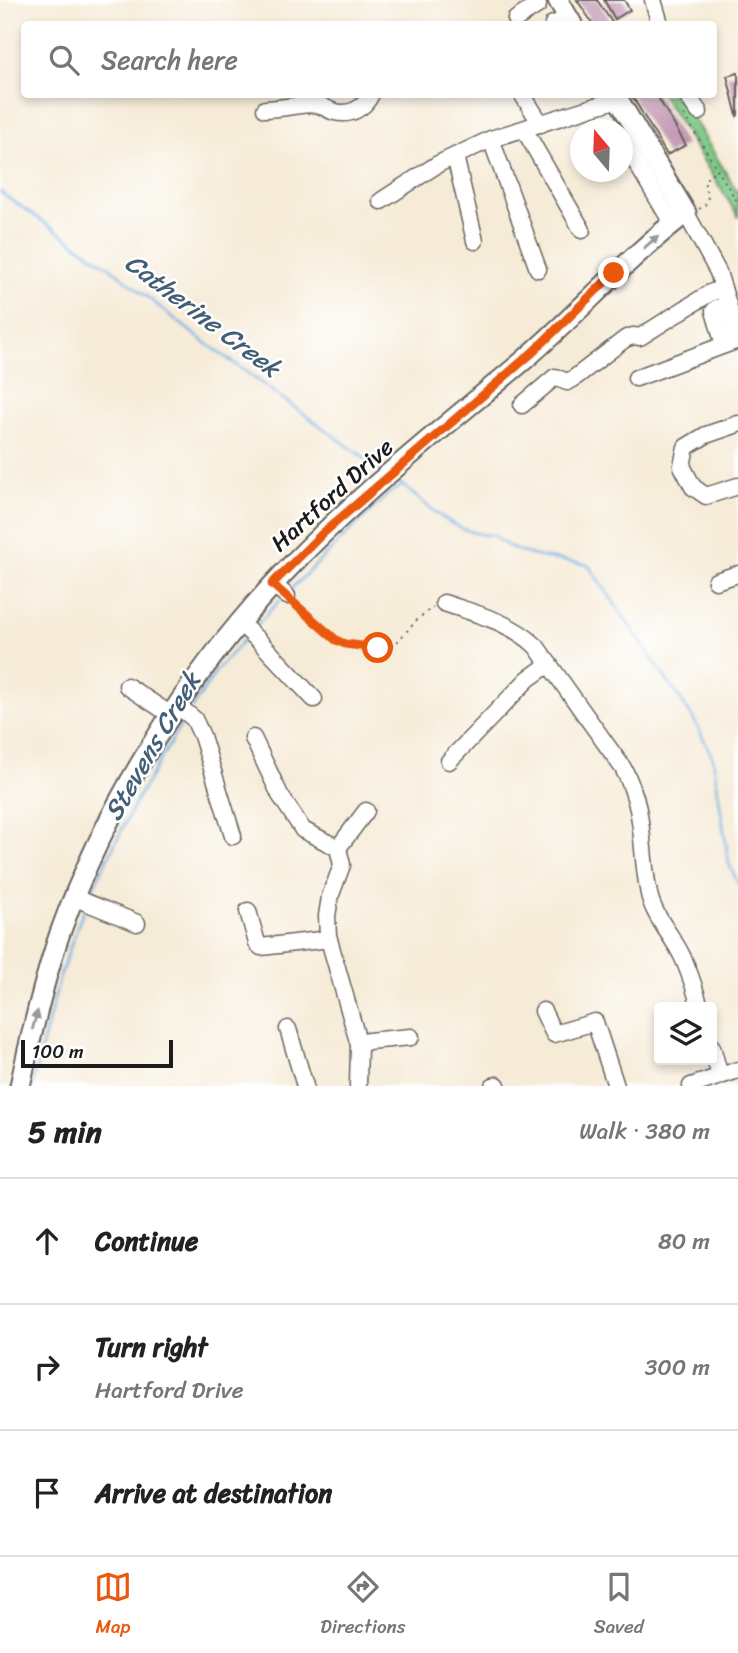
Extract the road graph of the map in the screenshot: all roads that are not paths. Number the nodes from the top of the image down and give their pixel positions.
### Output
1 (535, 0) edge
2 (558, 0) edge
3 (653, 0) edge
4 (516, 19) dead end
5 (563, 21) edge
6 (659, 21) edge
7 (368, 98) edge
8 (525, 98) edge
9 (614, 98) edge
10 (618, 98) edge
11 (682, 100) edge
12 (265, 109) dead end
13 (699, 112) dead end
14 (541, 124) junction
15 (524, 129) junction
16 (491, 139) junction
17 (455, 156) junction
18 (381, 201) dead end
19 (682, 217) junction
20 (582, 230) dead end
21 (475, 241) dead end
22 (538, 269) dead end
23 (723, 288) junction
24 (733, 341) edge
25 (636, 378) dead end
26 (522, 404) dead end
27 (738, 424) edge
28 (738, 486) edge
29 (738, 573) edge
30 (716, 581) dead end
31 (444, 603) road end
32 (246, 629) junction
33 (549, 664) junction
34 (127, 686) dead end
35 (314, 699) dead end
36 (180, 711) junction
37 (253, 738) dead end
38 (449, 761) dead end
39 (366, 811) dead end
40 (233, 836) dead end
41 (338, 848) junction
42 (82, 900) junction
43 (248, 911) dead end
44 (137, 923) dead end
45 (329, 939) junction
46 (698, 1002) edge
47 (543, 1011) dead end
48 (288, 1029) dead end
49 (411, 1037) dead end
50 (359, 1045) junction
51 (717, 1065) edge
52 (738, 1070) edge
53 (720, 1076) junction
54 (20, 1086) edge
55 (305, 1086) edge
56 (358, 1086) edge
57 (616, 1086) edge
58 (691, 1086) edge

1 - 4 street
2 - 5 main road
3 - 6 street
7 - 12 street
8 - 14 street
9 - 14 street
10 - 19 main road
11 - 13 street
14 - 15 street
15 - 16 street
15 - 20 street
16 - 17 street
16 - 22 street
17 - 18 street
17 - 21 street
19 - 23 street
32 -> 19 main road, Hartford Drive
23 - 24 street
23 - 26 street
24 - 25 street
27 - 28 street
29 - 30 street
31 - 33 street
32 - 35 street
32 - 36 main road, Hartford Drive
33 - 38 street
33 - 46 street
34 - 36 street
36 - 40 street
36 - 42 main road, Hartford Drive
37 - 41 street
39 - 41 street
41 - 45 street
42 - 44 street
54 -> 42 main road, Hartford Drive
43 - 45 street
45 - 50 street
47 - 57 street
48 - 55 street
49 - 50 street
50 - 56 street
51 - 53 street
52 - 53 street
53 - 58 street

